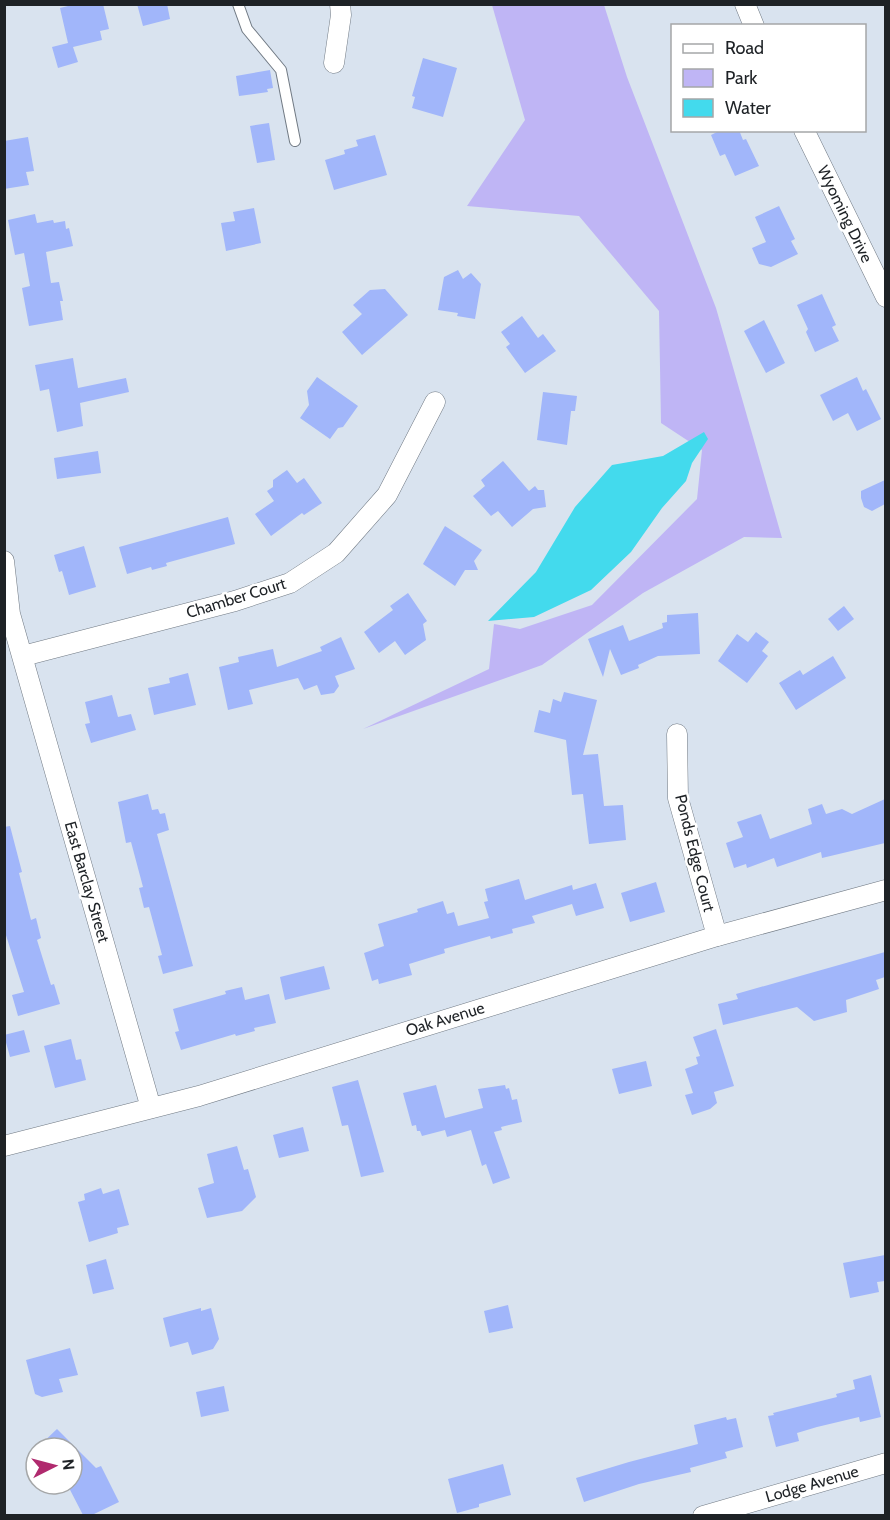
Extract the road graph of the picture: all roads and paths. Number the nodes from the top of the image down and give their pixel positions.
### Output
1 (238, 4) edge
2 (340, 4) edge
3 (745, 4) edge
4 (753, 24) edge
5 (334, 63) dead end
6 (805, 132) edge
7 (295, 141) dead end
8 (885, 297) edge
9 (435, 402) dead end
10 (4, 561) edge
11 (22, 656) junction
12 (677, 734) dead end
13 (885, 890) edge
14 (717, 936) junction
15 (151, 1108) junction
16 (4, 1146) edge
17 (885, 1463) edge
18 (703, 1515) edge

1 - 7 lane
2 - 5 street
3 - 4 street
6 - 8 street, Wyoming Drive
9 - 11 street, Chamber Court
10 - 11 street, East Barclay Street
11 - 15 street, East Barclay Street
12 - 14 street, Ponds Edge Court
13 - 14 street, Oak Avenue
14 - 15 street, Oak Avenue
15 - 16 street, Oak Avenue
17 - 18 street, Lodge Avenue

